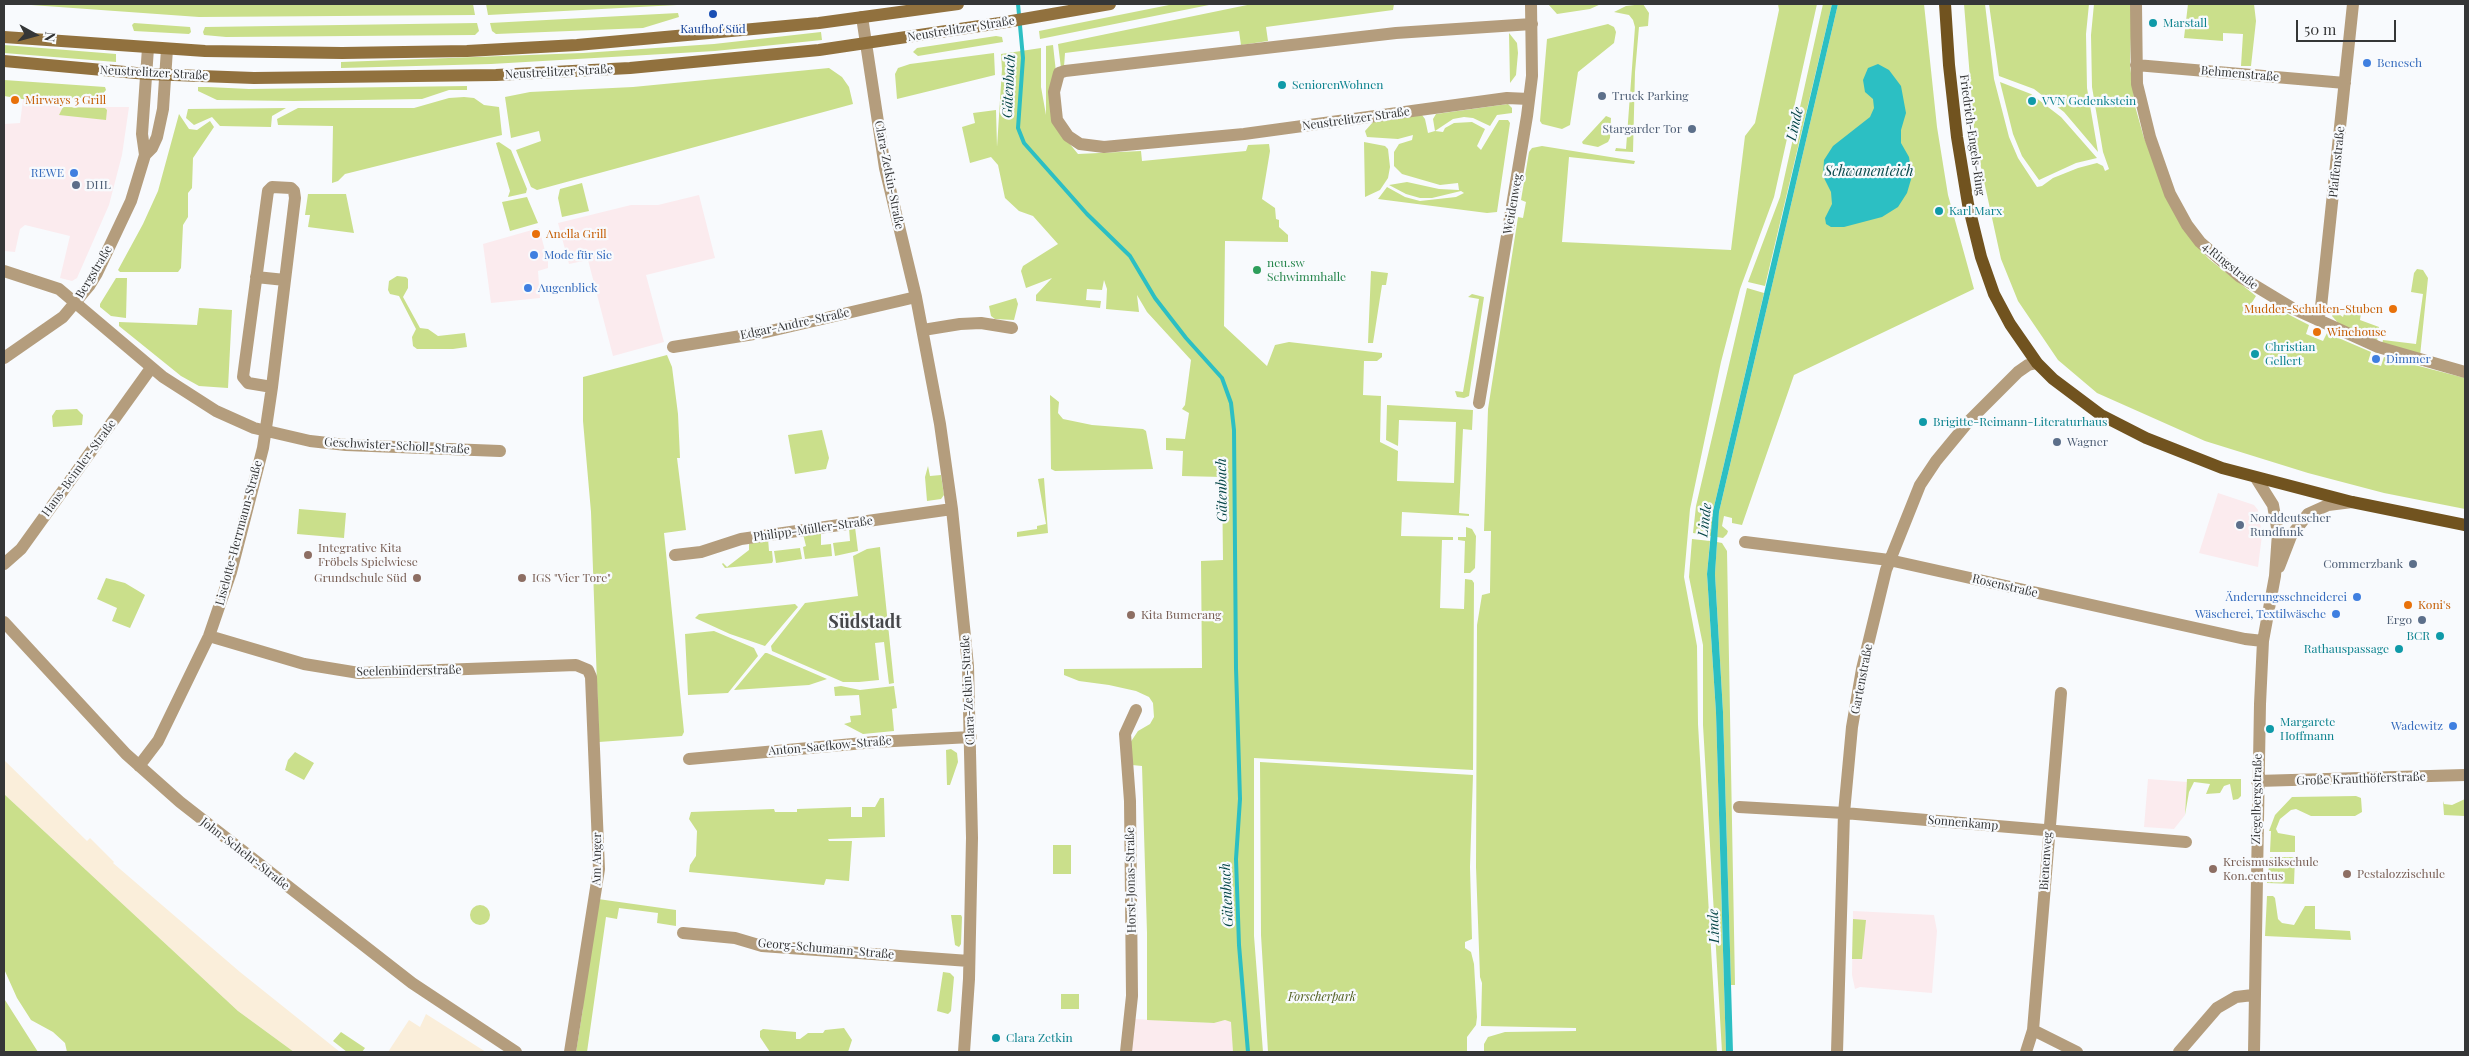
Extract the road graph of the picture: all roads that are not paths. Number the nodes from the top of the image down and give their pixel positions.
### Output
1 (958, 4) edge
2 (1110, 4) edge
3 (1531, 4) edge
4 (1945, 4) edge
5 (2136, 4) edge
6 (2353, 4) edge
7 (862, 17) junction
8 (1532, 24) junction
9 (4, 37) edge
10 (866, 44) junction
11 (148, 48) junction
12 (167, 49) junction
13 (4, 61) edge
14 (2136, 65) junction
15 (147, 74) junction
16 (165, 74) junction
17 (2345, 83) junction
18 (1529, 99) junction
19 (145, 155) junction
20 (4, 271) edge
21 (256, 277) junction
22 (285, 280) junction
23 (916, 297) junction
24 (76, 302) junction
25 (2318, 320) junction
26 (1012, 328) dead end
27 (923, 330) junction
28 (673, 347) dead end
29 (4, 358) edge
30 (2037, 364) junction
31 (151, 368) junction
32 (2465, 372) edge
33 (272, 387) junction
34 (1480, 403) dead end
35 (266, 431) junction
36 (500, 451) dead end
37 (2256, 478) junction
38 (2352, 502) junction
39 (952, 509) junction
40 (2308, 514) joint
41 (2465, 525) edge
42 (1745, 542) dead end
43 (675, 555) dead end
44 (1890, 560) junction
45 (4, 564) edge
46 (2275, 576) junction
47 (4, 622) edge
48 (209, 636) junction
49 (2263, 641) junction
50 (583, 667) joint
51 (2061, 693) dead end
52 (1136, 710) dead end
53 (971, 737) junction
54 (689, 759) dead end
55 (138, 766) junction
56 (2465, 775) edge
57 (2257, 781) junction
58 (1739, 807) dead end
59 (1844, 812) junction
60 (2048, 830) junction
61 (2186, 842) dead end
62 (682, 933) dead end
63 (969, 960) junction
64 (2254, 996) junction
65 (2033, 1030) junction
66 (516, 1052) edge
67 (570, 1052) edge
68 (964, 1052) edge
69 (1126, 1052) edge
70 (1837, 1052) edge
71 (2026, 1052) edge
72 (2077, 1052) edge
73 (2179, 1052) edge
74 (2254, 1052) edge

1 - 7 main road, Neustrelitzer Straße
2 - 10 main road, Neustrelitzer Straße
3 - 8 street, Weidenweg
4 - 30 main road, Friedrich-Engels-Ring
5 - 14 street, 4.Ringstraße
6 - 17 street, Pfaffenstraße
7 - 10 street, Clara-Zetkin-Straße
7 - 12 main road, Neustrelitzer Straße
8 - 18 street, Weidenweg
8 - 18 street, Neustrelitzer Straße
9 - 11 main road, Neustrelitzer Straße
10 - 16 main road, Neustrelitzer Straße
10 - 23 street, Clara-Zetkin-Straße
11 - 12 main road, Neustrelitzer Straße
11 - 15 street, Bergstraße
12 - 16 street, Bergstraße
13 - 15 main road, Neustrelitzer Straße
14 - 17 street, Behmenstraße
14 - 25 street, 4.Ringstraße
15 - 16 main road, Neustrelitzer Straße
15 - 19 street, Bergstraße
16 - 19 street, Bergstraße
17 - 25 street, Pfaffenstraße
18 - 34 street, Weidenweg
19 - 24 street, Bergstraße
20 - 24 street
21 - 22 street
21 - 22 street
21 - 33 street
22 - 33 street
23 - 27 street, Clara-Zetkin-Straße
23 - 28 street, Edgar-Andre-Straße
24 - 29 street, Bergstraße
24 - 31 street, Geschwister-Scholl-Straße
25 - 32 street, 4.Ringstraße
26 - 27 street
27 - 39 street, Clara-Zetkin-Straße
30 - 37 main road, Friedrich-Engels-Ring
30 - 44 street, Gartenstraße
31 - 35 street, Geschwister-Scholl-Straße
31 - 45 street, Hans-Beimler-Straße
33 - 35 street
35 - 36 street, Geschwister-Scholl-Straße
35 - 48 street, Liselotte-Herrmann-Straße
37 - 38 main road, Friedrich-Engels-Ring
37 - 46 street, Ziegelbergstraße
38 - 40 street, Friedrich-Engels-Ring
38 - 41 main road, Friedrich-Engels-Ring
39 - 43 street, Philipp-Müller-Straße
39 - 53 street, Clara-Zetkin-Straße
40 - 46 street, Ziegelbergstraße
42 - 44 street, Rosenstraße
44 - 49 street, Rosenstraße
44 - 59 street, Gartenstraße
46 - 49 street, Ziegelbergstraße
47 - 55 street, John-Schehr-Straße
48 - 50 street, Seelenbinderstraße
48 - 55 street, Liselotte-Herrmann-Straße
49 - 57 street, Ziegelbergstraße
50 - 67 street, Am Anger
51 - 60 street, Bienenweg
52 - 69 street, Horst-Jonas-Straße
53 - 54 street, Anton-Saefkow-Straße
53 - 63 street, Clara-Zetkin-Straße
55 - 66 street, John-Schehr-Straße
56 - 57 street, Große Krauthöferstraße
57 - 64 street, Ziegelbergstraße
58 - 59 street, Sonnenkamp
59 - 60 street, Sonnenkamp
59 - 70 street, Gartenstraße
60 - 61 street, Sonnenkamp
60 - 65 street, Bienenweg
62 - 63 street, Georg-Schumann-Straße
63 - 68 street, Clara-Zetkin-Straße
64 - 73 street
64 - 74 street, Ziegelbergstraße
65 - 71 street, Bienenweg
65 - 72 street

